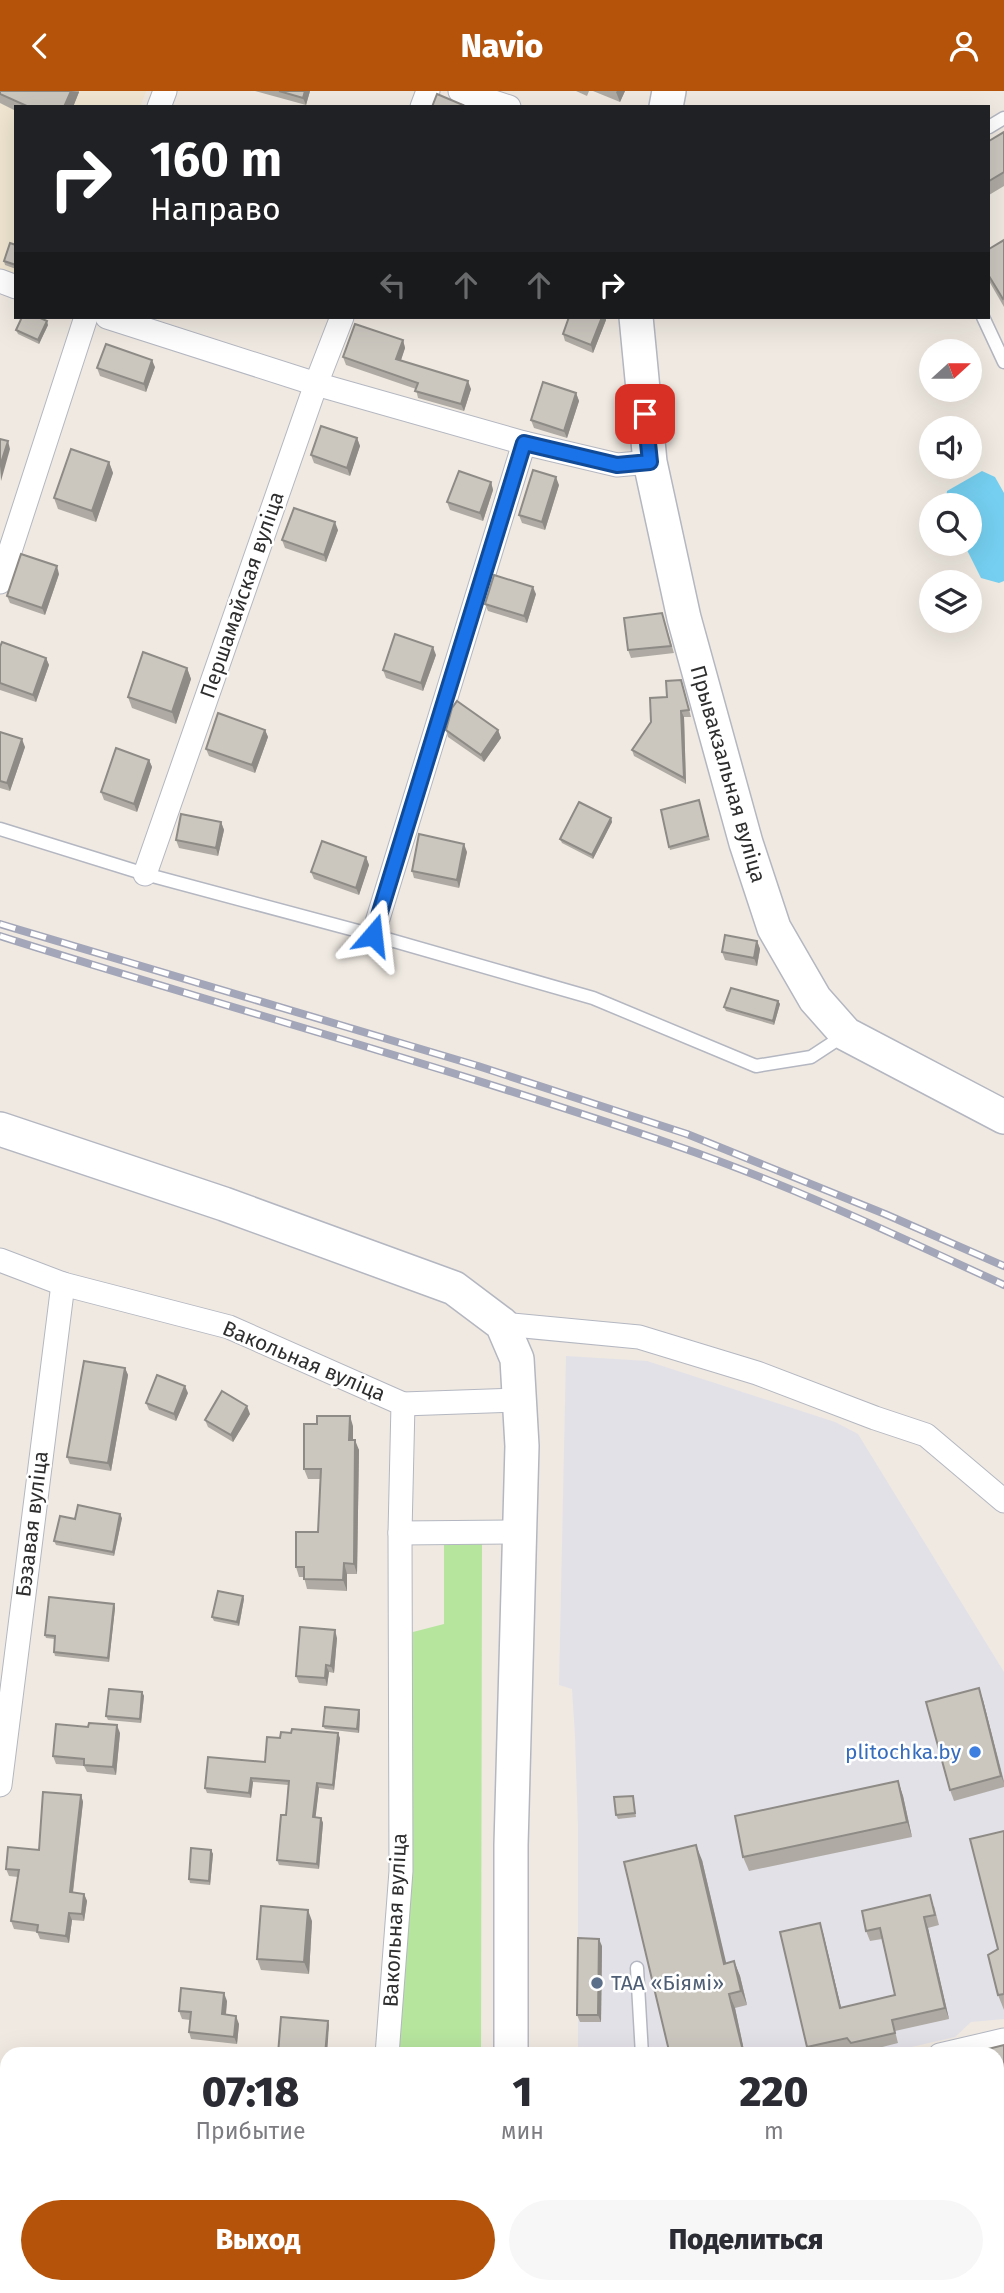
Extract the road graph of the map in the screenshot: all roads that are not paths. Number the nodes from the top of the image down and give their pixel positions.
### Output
1 (460, 91) edge
2 (503, 105) edge
3 (85, 319) edge
4 (113, 319) edge
5 (341, 319) edge
6 (636, 319) edge
7 (984, 319) edge
8 (1004, 362) edge
9 (316, 384) junction
10 (524, 443) junction
11 (650, 462) junction
12 (0, 582) edge
13 (0, 829) edge
14 (145, 874) junction
15 (373, 935) junction
16 (846, 1034) junction
17 (1004, 1117) edge
18 (0, 1129) edge
19 (0, 1260) edge
20 (62, 1284) junction
21 (502, 1324) junction
22 (519, 1400) junction
23 (403, 1404) junction
24 (1004, 1501) edge
25 (518, 1532) junction
26 (400, 1533) junction
27 (1, 1771) edge
28 (637, 1968) dead end
29 (1004, 2040) edge
30 (388, 2047) edge
31 (511, 2047) edge
32 (642, 2047) edge
33 (974, 2047) edge

1 - 2 street
3 - 12 street
4 - 9 street
5 - 9 street, Першамайская вуліца
6 - 11 main road, Прывакзальная вуліца
7 - 8 lane
9 - 10 street
9 - 14 street, Першамайская вуліца
10 - 11 street
10 - 15 street
11 - 16 main road, Прывакзальная вуліца
13 - 14 lane
14 - 15 lane
15 - 16 lane
16 - 17 main road, Прывакзальная вуліца
18 - 21 main road
19 - 20 street, Вакольная вуліца
20 - 23 street, Вакольная вуліца
20 - 27 street, Бэзавая вуліца
21 - 22 main road
21 - 24 street
22 - 23 street
22 - 25 main road
23 - 26 street, Вакольная вуліца
25 - 26 street
25 - 31 main road
26 - 30 street, Вакольная вуліца
28 - 32 lane
29 - 33 street

